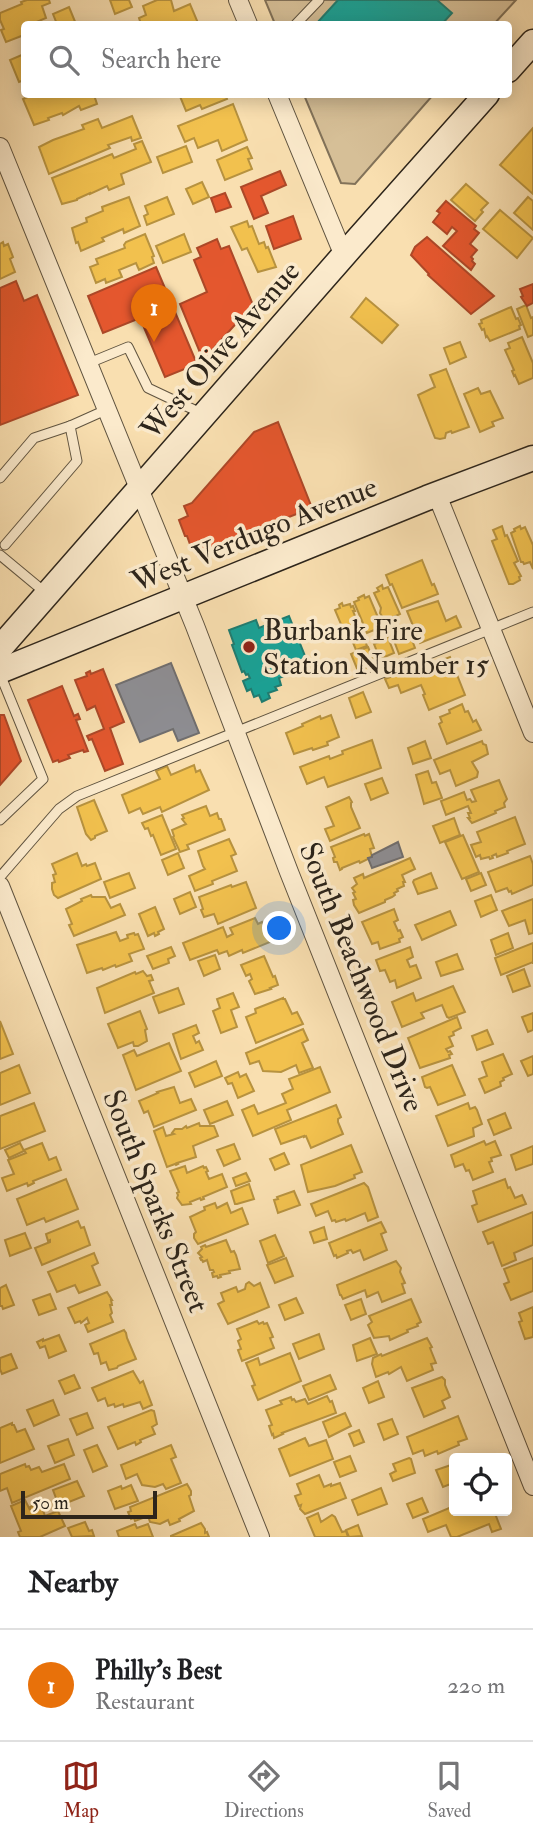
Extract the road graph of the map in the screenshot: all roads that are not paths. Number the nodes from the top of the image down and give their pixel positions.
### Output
1 (238, 0) edge
2 (319, 0) edge
3 (247, 21) edge
4 (299, 21) edge
5 (533, 42) edge
6 (512, 66) edge
7 (279, 98) edge
8 (483, 98) edge
9 (0, 147) edge
10 (344, 256) junction
11 (89, 363) junction
12 (108, 409) junction
13 (205, 415) junction
14 (70, 426) junction
15 (533, 458) edge
16 (0, 478) edge
17 (139, 490) junction
18 (438, 495) junction
19 (0, 533) edge
20 (2, 550) edge
21 (48, 594) junction
22 (183, 597) junction
23 (533, 612) edge
24 (492, 629) junction
25 (0, 648) edge
26 (0, 673) edge
27 (237, 732) junction
28 (533, 733) edge
29 (0, 820) edge
30 (0, 877) edge
31 (0, 886) edge
32 (533, 1486) edge
33 (260, 1537) edge

1 - 3 street
2 - 4 lane
5 - 6 main road
7 - 10 street
8 - 10 main road, West Olive Avenue
9 - 11 street, South Beachwood Drive
10 - 13 main road, West Olive Avenue
11 - 12 street, South Beachwood Drive
11 - 13 lane
12 - 14 lane
12 - 17 street, South Beachwood Drive
13 - 17 main road, West Olive Avenue
14 - 16 lane
14 - 20 lane
15 - 18 main road, West Verdugo Avenue
17 - 21 main road, West Olive Avenue
17 - 22 street, South Beachwood Drive
18 - 22 main road, West Verdugo Avenue
18 - 24 street
19 - 20 lane
20 - 21 lane
21 - 25 main road, West Olive Avenue
22 - 26 main road, West Verdugo Avenue
22 - 27 street, South Beachwood Drive
23 - 24 lane
24 - 27 lane
24 - 28 street
26 - 29 lane
27 - 30 lane
27 - 32 street, South Beachwood Drive
31 - 33 street, South Sparks Street

